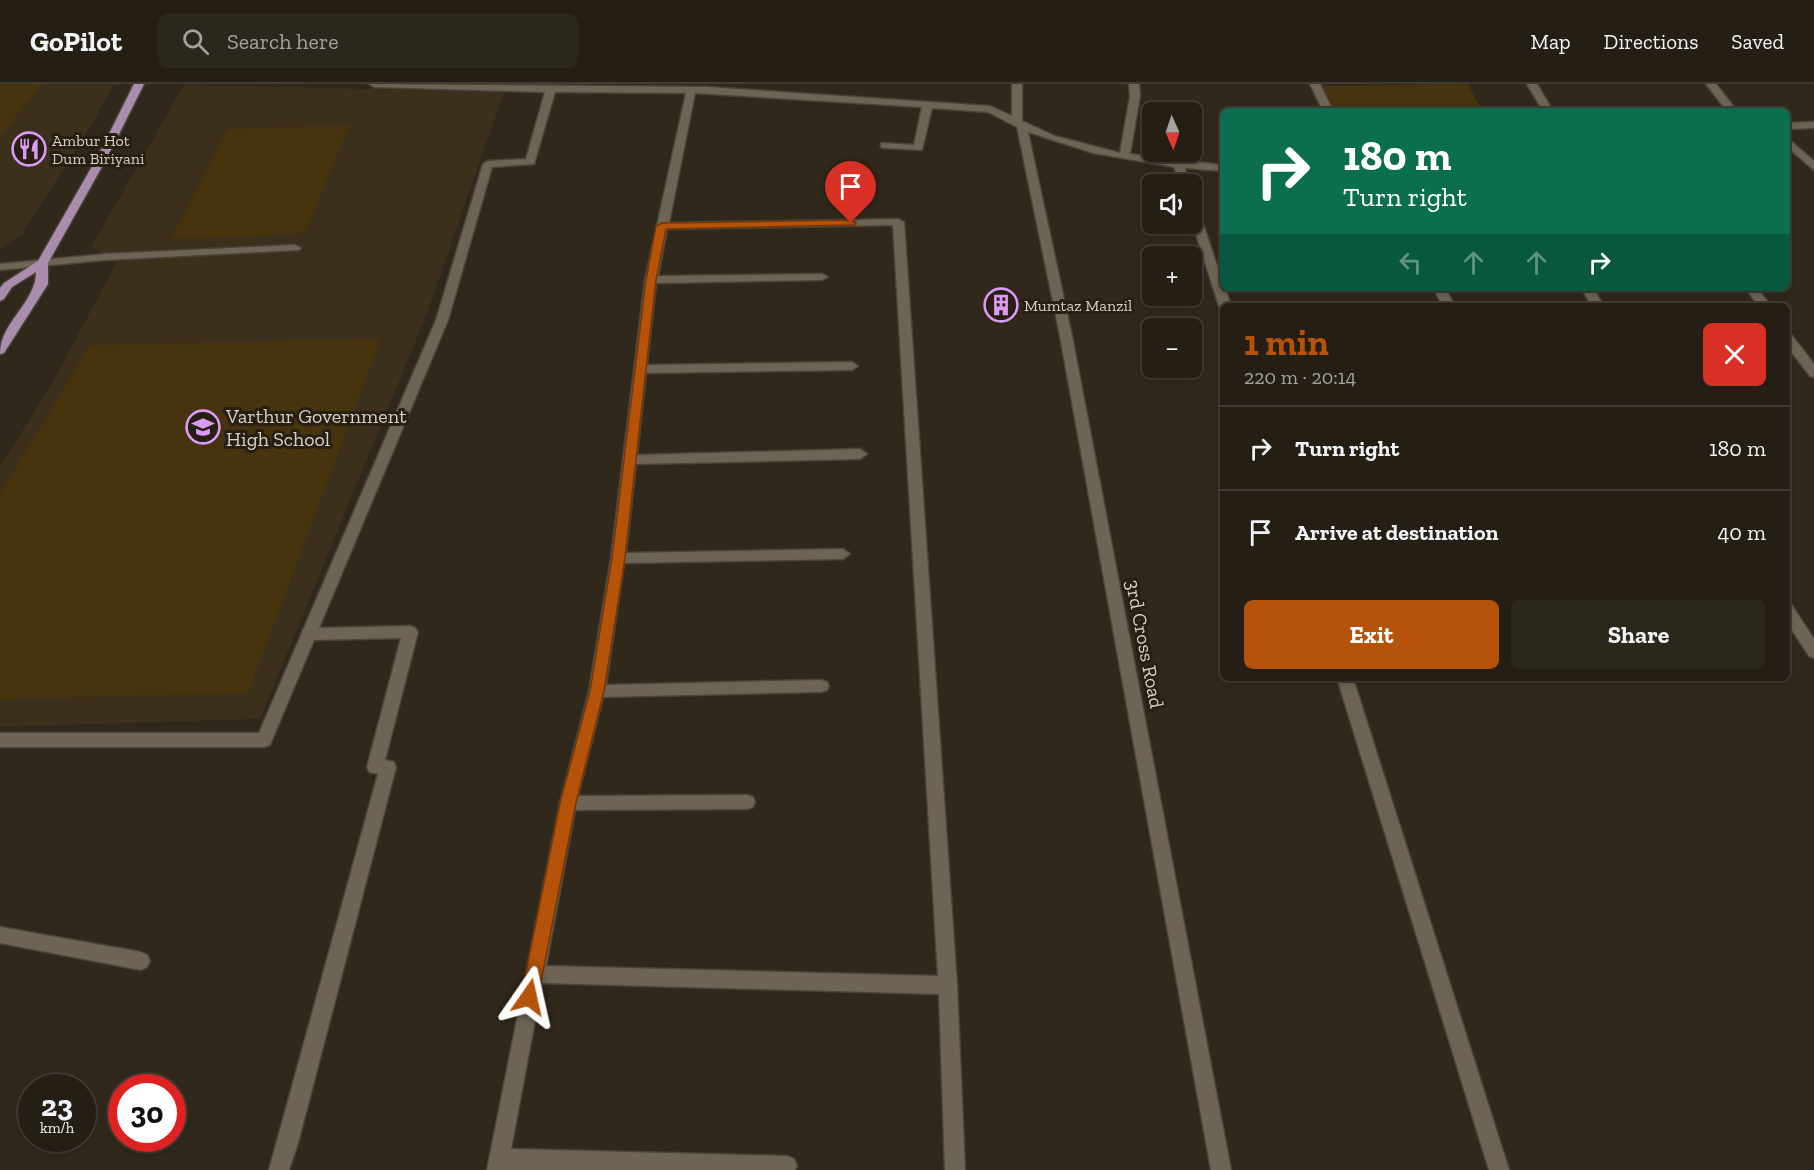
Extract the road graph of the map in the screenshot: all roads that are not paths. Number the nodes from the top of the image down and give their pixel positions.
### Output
1 (139, 84) edge
2 (374, 84) edge
3 (1017, 84) edge
4 (1134, 84) edge
5 (1315, 84) edge
6 (1532, 84) edge
7 (1711, 84) edge
8 (707, 87) edge
9 (551, 89) junction
10 (692, 90) junction
11 (927, 105) junction
12 (1327, 108) edge
13 (1546, 108) edge
14 (1730, 108) edge
15 (1020, 124) junction
16 (1814, 124) edge
17 (1790, 126) edge
18 (1790, 144) edge
19 (885, 145) dead end
20 (1125, 156) junction
21 (1179, 166) junction
22 (1814, 167) edge
23 (1220, 168) edge
24 (1182, 174) edge
25 (662, 226) junction
26 (1201, 234) edge
27 (295, 248) dead end
28 (42, 263) junction
29 (0, 267) edge
30 (822, 277) dead end
31 (651, 280) junction
32 (1220, 291) edge
33 (1753, 291) edge
34 (0, 297) edge
35 (1763, 303) edge
36 (1790, 341) edge
37 (0, 350) edge
38 (852, 366) dead end
39 (641, 369) junction
40 (1814, 373) edge
41 (860, 454) dead end
42 (629, 460) junction
43 (843, 554) dead end
44 (618, 558) junction
45 (1790, 614) edge
46 (308, 634) junction
47 (1814, 652) edge
48 (1346, 681) edge
49 (821, 686) dead end
50 (597, 691) junction
51 (0, 740) edge
52 (747, 802) dead end
53 (568, 803) junction
54 (0, 935) edge
55 (141, 961) dead end
56 (534, 974) junction
57 (948, 985) junction
58 (498, 1164) edge
59 (787, 1166) dead end
60 (279, 1170) edge
61 (955, 1170) edge
62 (1221, 1170) edge
63 (1499, 1170) edge

1 - 28 main road
2 - 9 street
3 - 15 street, 3rd Cross Road
4 - 20 street
5 - 12 street
6 - 13 street
7 - 14 street
8 - 10 street
8 - 11 street
9 - 10 street
9 - 46 street
10 - 25 street
11 - 15 street
11 - 19 street
15 - 20 street
15 - 62 street, 3rd Cross Road
16 - 17 street
18 - 22 street
20 - 21 street
21 - 23 street
21 - 24 street
25 - 31 street
25 - 57 street
26 - 32 street
27 - 28 street
28 - 29 street
28 - 34 main road
28 - 37 main road
30 - 31 street
31 - 39 street
33 - 35 street
36 - 40 street
38 - 39 street
39 - 42 street
41 - 42 street
42 - 44 street
43 - 44 street
44 - 50 street
45 - 47 street
46 - 51 street
46 - 60 street
48 - 63 street
49 - 50 street
50 - 53 street
52 - 53 street
53 - 56 street
54 - 55 street
56 - 57 street
56 - 58 street
57 - 61 street
58 - 59 street

